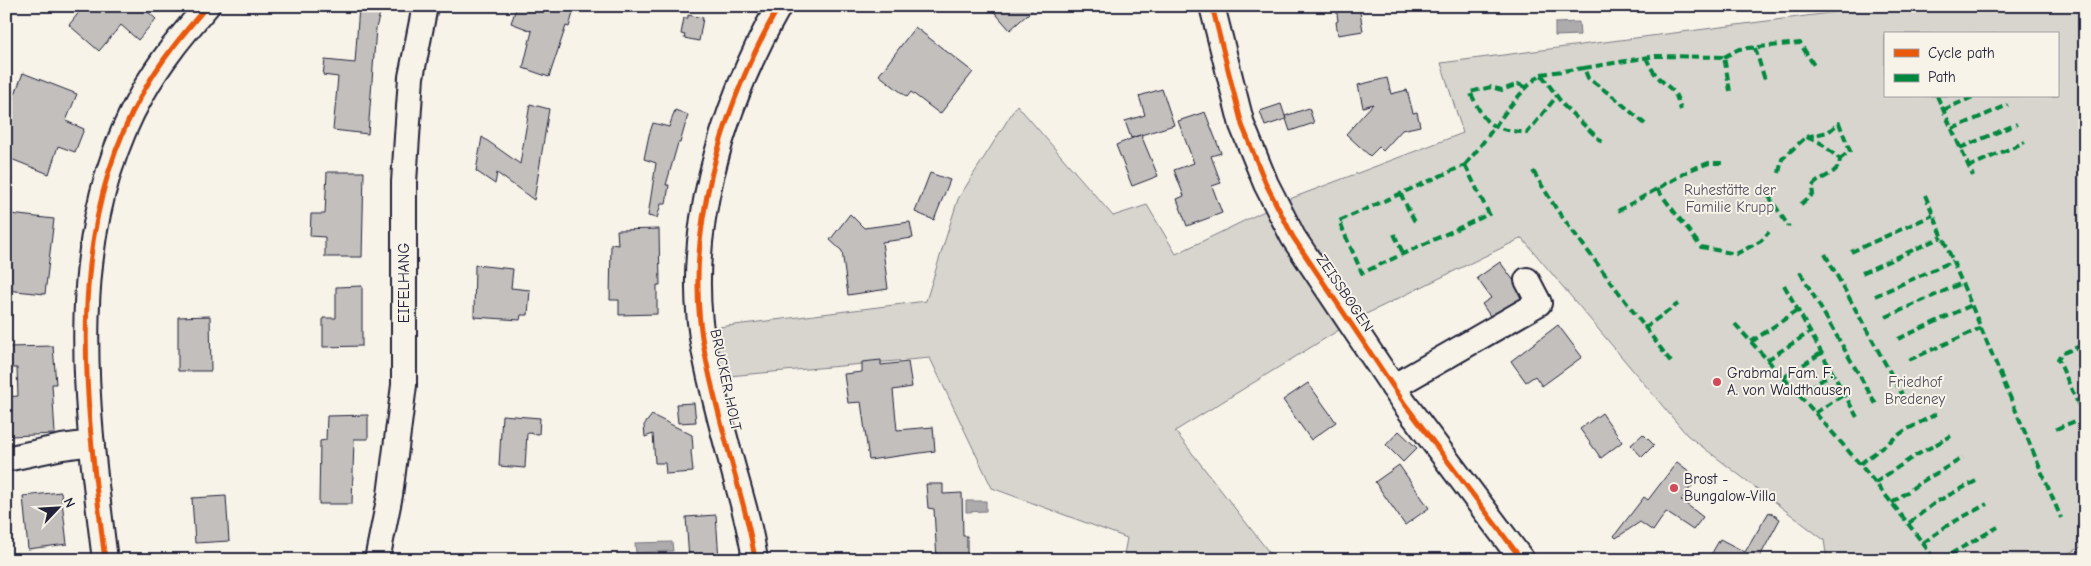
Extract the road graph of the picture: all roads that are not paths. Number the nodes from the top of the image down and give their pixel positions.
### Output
1 (208, 6) edge
2 (425, 6) edge
3 (780, 6) edge
4 (1212, 6) edge
5 (1527, 280) dead end
6 (1393, 387) junction
7 (92, 443) junction
8 (6, 459) edge
9 (105, 560) edge
10 (377, 560) edge
11 (755, 560) edge
12 (1522, 560) edge

1 - 7 street
2 - 10 street, EIFELHANG
3 - 11 street, BRUCKER HOLT
4 - 6 street, ZEISSBOGEN
5 - 6 street
6 - 12 street, ZEISSBOGEN
7 - 8 street
7 - 9 street

